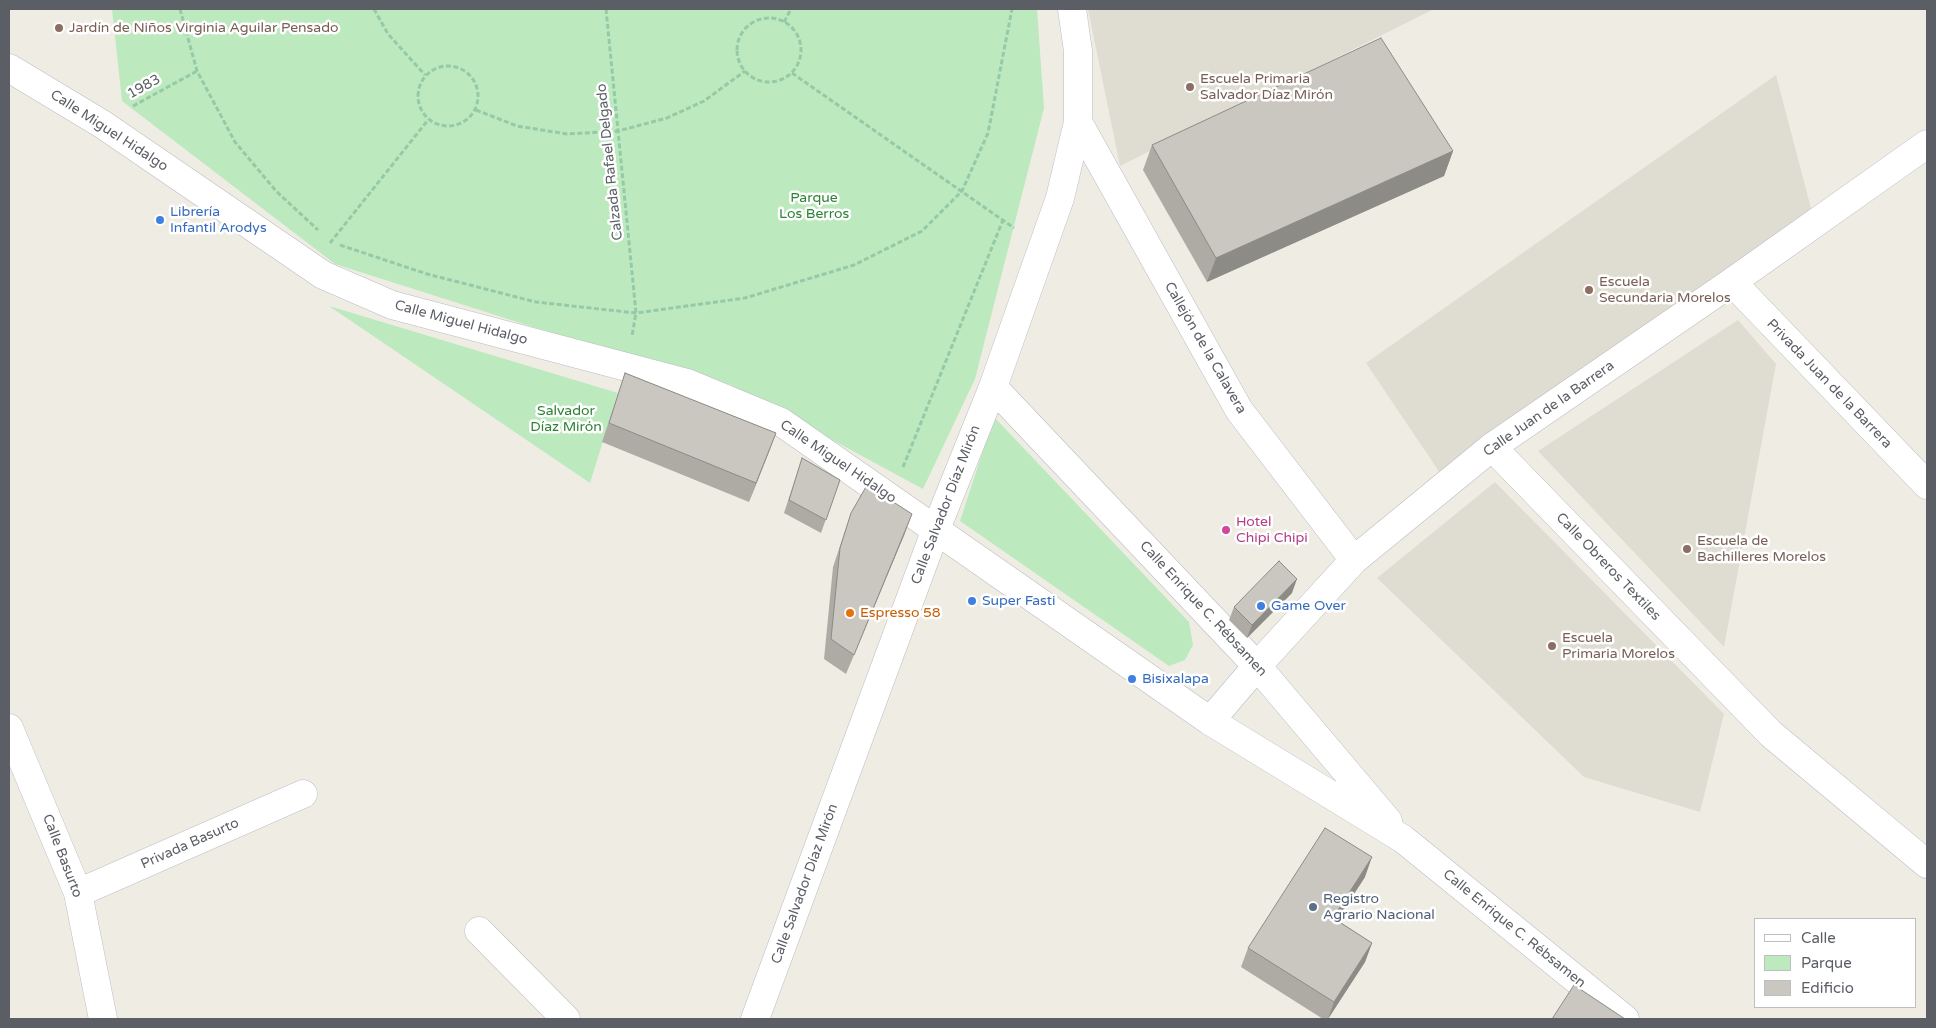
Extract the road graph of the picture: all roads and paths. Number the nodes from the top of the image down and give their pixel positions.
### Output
1 (180, 9) edge
2 (374, 9) edge
3 (606, 9) edge
4 (791, 9) edge
5 (1012, 9) edge
6 (1072, 9) edge
7 (784, 22) junction
8 (9, 68) edge
9 (197, 71) junction
10 (745, 71) junction
11 (792, 72) junction
12 (425, 76) junction
13 (476, 110) junction
14 (428, 120) junction
15 (1078, 122) junction
16 (102, 124) junction
17 (618, 131) junction
18 (1927, 144) edge
19 (962, 191) junction
20 (1003, 220) junction
21 (331, 242) junction
22 (1042, 248) junction
23 (1732, 282) junction
24 (636, 313) junction
25 (993, 387) junction
26 (1492, 447) junction
27 (1927, 485) edge
28 (891, 498) junction
29 (936, 529) junction
30 (1354, 560) junction
31 (1257, 666) junction
32 (1210, 721) junction
33 (9, 728) edge
34 (303, 794) dead end
35 (1403, 839) junction
36 (1927, 864) edge
37 (78, 893) junction
38 (479, 931) dead end
39 (103, 1019) edge
40 (566, 1019) edge
41 (755, 1019) edge
42 (1625, 1019) edge

1 - 9 path
2 - 12 path
3 - 17 path, Calzada Rafael Delgado
4 - 7 path
5 - 19 path
6 - 15 main road, Calle Salvador Díaz Mirón
7 - 10 path
7 - 11 path
8 - 16 main road, Calle Miguel Hidalgo
9 - 16 path, 1983
9 - 21 path
10 - 11 path
10 - 17 path
11 - 19 path
12 - 13 path
12 - 14 path
13 - 14 path
13 - 17 path
14 - 21 path
15 - 22 main road, Calle Salvador Díaz Mirón
15 - 30 main road, Callejón de la Calavera
16 - 28 main road, Calle Miguel Hidalgo
17 - 24 path, Calzada Rafael Delgado
18 - 23 main road, Calle Juan de la Barrera
19 - 20 path
19 - 24 path
20 - 22 path
20 - 28 path
21 - 24 path
22 - 25 main road, Calle Salvador Díaz Mirón
23 - 26 main road, Calle Juan de la Barrera
23 - 27 main road, Privada Juan de la Barrera
25 - 29 main road, Calle Salvador Díaz Mirón
25 - 31 main road, Calle Enrique C. Rébsamen
26 - 30 main road, Calle Juan de la Barrera
26 - 36 main road, Calle Obreros Textiles
28 - 29 main road, Calle Miguel Hidalgo
29 - 32 main road, Calle Enrique C. Rébsamen
29 - 41 main road, Calle Salvador Díaz Mirón
30 - 31 main road, Calle Juan de la Barrera
31 - 32 main road, Calle Juan de la Barrera
31 - 35 main road, Calle Enrique C. Rébsamen
32 - 35 main road, Calle Enrique C. Rébsamen
33 - 37 main road, Calle Basurto
34 - 37 main road, Privada Basurto
35 - 42 main road, Calle Enrique C. Rébsamen
37 - 39 main road, Calle Basurto
38 - 40 main road

